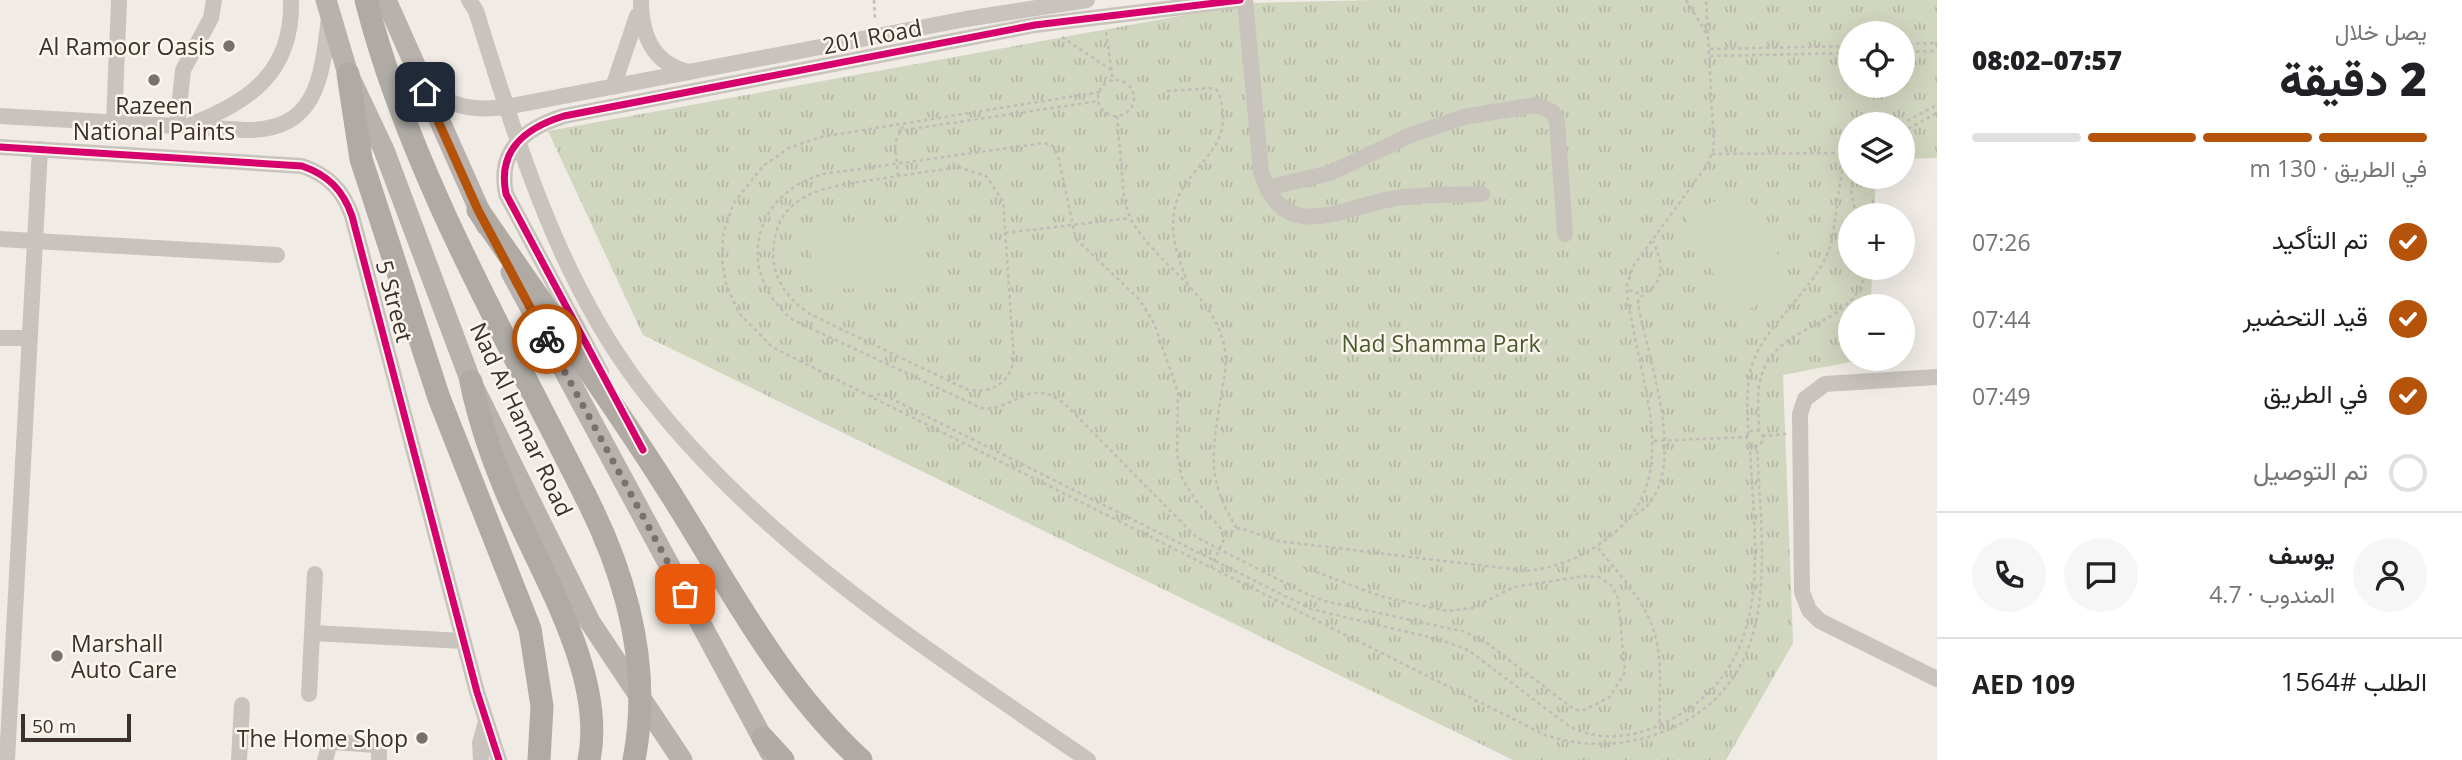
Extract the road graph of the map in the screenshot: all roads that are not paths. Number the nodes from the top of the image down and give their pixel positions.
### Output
1 (119, 0) edge
2 (214, 0) edge
3 (291, 0) edge
4 (366, 0) edge
5 (386, 0) edge
6 (469, 0) edge
7 (640, 0) edge
8 (1087, 0) edge
9 (1242, 0) edge
10 (328, 6) edge
11 (414, 68) junction
12 (693, 72) junction
13 (348, 74) junction
14 (613, 87) junction
15 (506, 107) junction
16 (0, 116) edge
17 (114, 122) junction
18 (181, 126) junction
19 (519, 139) junction
20 (0, 147) edge
21 (40, 149) junction
22 (1267, 188) junction
23 (1482, 194) dead end
24 (478, 210) junction
25 (1566, 234) dead end
26 (0, 239) edge
27 (35, 241) junction
28 (277, 255) dead end
29 (0, 338) edge
30 (30, 338) junction
31 (1937, 377) edge
32 (1910, 380) junction
33 (471, 382) junction
34 (1937, 384) edge
35 (643, 450) junction
36 (315, 574) dead end
37 (312, 633) junction
38 (464, 641) junction
39 (1935, 674) edge
40 (309, 694) dead end
41 (242, 705) dead end
42 (486, 722) junction
43 (763, 738) junction
44 (7, 760) edge
45 (239, 760) edge
46 (325, 760) edge
47 (379, 760) edge
48 (481, 760) edge
49 (499, 760) edge
50 (539, 760) edge
51 (589, 760) edge
52 (634, 760) edge
53 (682, 760) edge
54 (775, 760) edge
55 (783, 760) edge
56 (861, 760) edge
57 (1088, 760) edge

1 - 17 street
2 - 18 street
3 - 18 street
4 - 52 highway, bridge
5 - 11 main road
6 - 15 street
7 - 12 street
7 - 14 street
8 - 12 street, 201 Road
9 - 19 street, 201 Road
9 - 22 street
10 - 13 main road, Nad Al Hamar Road
10 - 18 street
11 - 15 street, 201 Road
11 - 24 main road
12 - 14 street, 201 Road
13 - 33 main road, Nad Al Hamar Road
13 - 50 highway
14 - 15 street, 201 Road
15 - 19 street
16 - 17 street
17 - 18 street
19 - 35 street
19 - 57 street
20 - 21 street, 5 Street
21 - 27 street
21 - 38 street, 5 Street
22 - 23 street
22 - 25 street
24 - 35 highway
24 - 43 main road
26 - 27 street
27 - 28 street
27 - 30 street
29 - 30 street
30 - 44 street
31 - 32 street
32 - 34 street
32 - 39 street
33 - 51 highway
33 - 53 main road, Nad Al Hamar Road
35 - 56 highway
36 - 37 street
37 - 38 street
37 - 40 street
38 - 42 street, 5 Street
41 - 45 street
42 - 48 street
42 - 49 street, 5 Street
43 - 54 main road
43 - 55 highway
46 - 47 street

